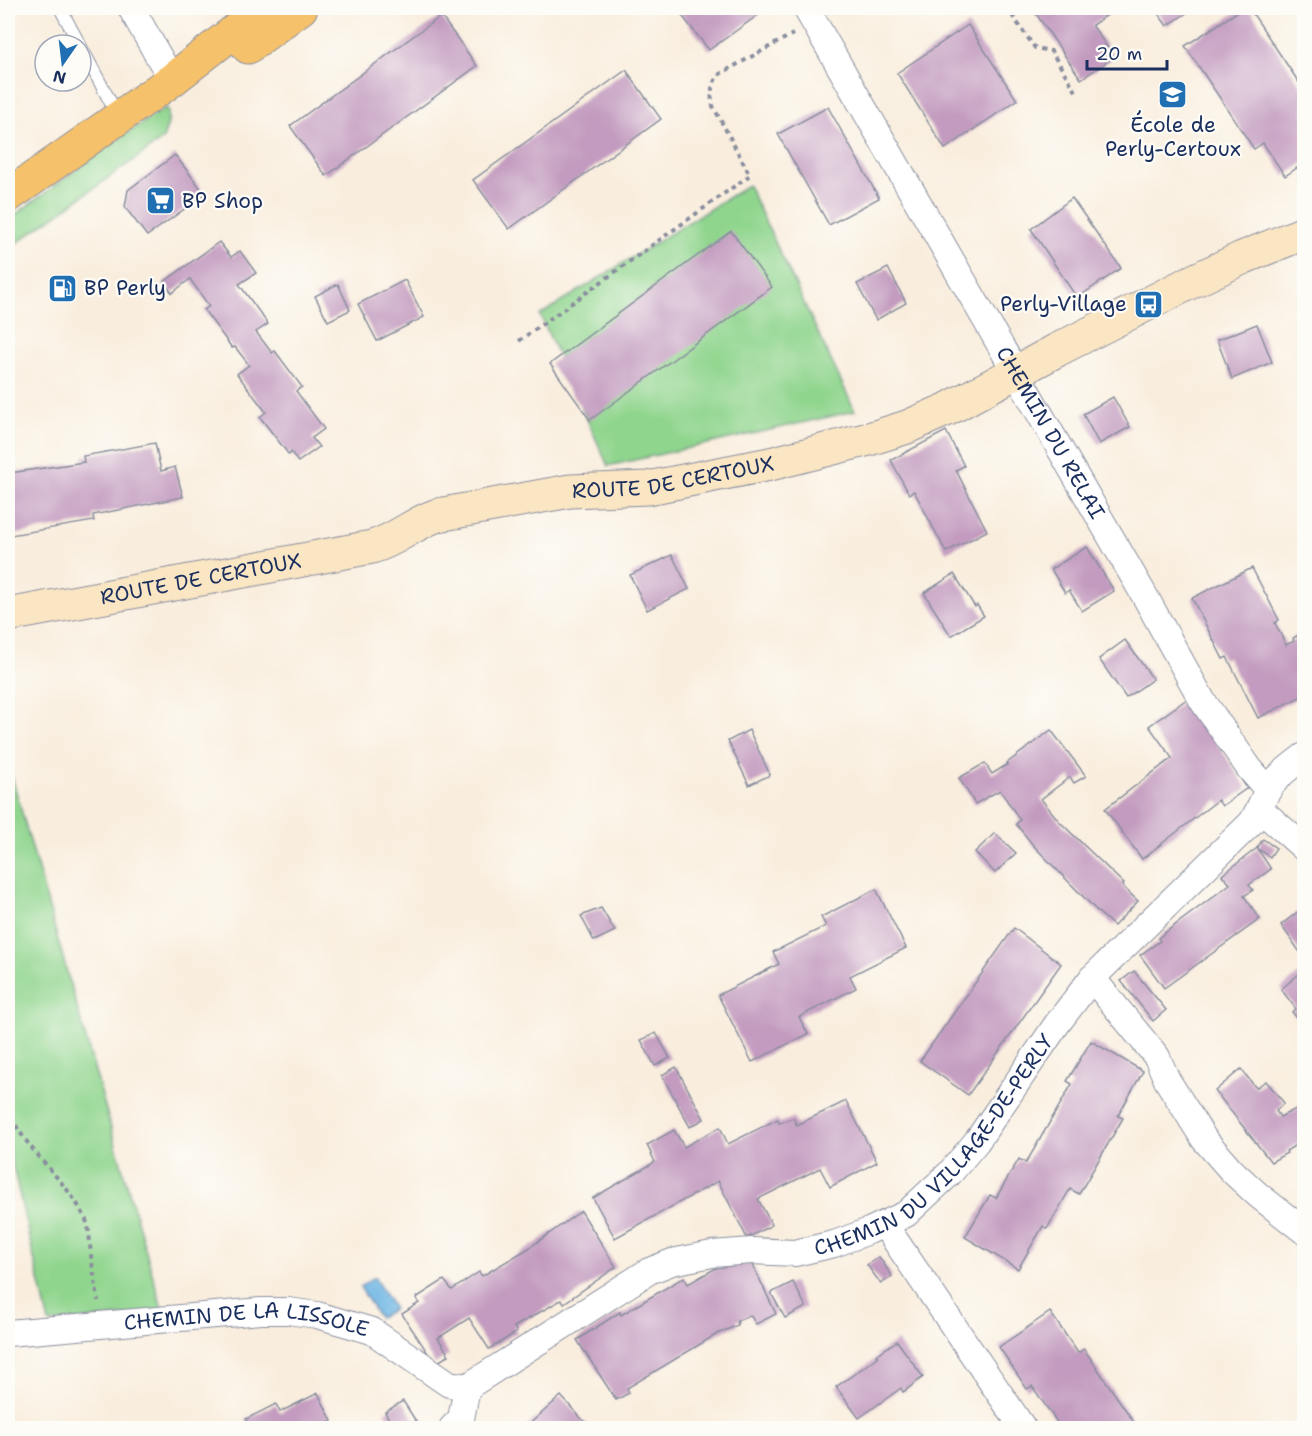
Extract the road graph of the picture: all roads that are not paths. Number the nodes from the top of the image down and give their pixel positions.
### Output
1 (60, 8) edge
2 (131, 8) edge
3 (264, 8) edge
4 (301, 8) edge
5 (806, 8) edge
6 (73, 33) edge
7 (93, 70) edge
8 (172, 80) junction
9 (119, 117) junction
10 (8, 196) edge
11 (1305, 233) edge
12 (1016, 373) junction
13 (8, 615) edge
14 (1305, 756) edge
15 (1264, 800) junction
16 (1305, 848) edge
17 (1092, 978) junction
18 (884, 1224) junction
19 (1305, 1231) edge
20 (8, 1333) edge
21 (467, 1387) junction
22 (452, 1428) edge
23 (1023, 1428) edge

1 - 6 lane
2 - 8 street
3 - 8 main road
4 - 8 main road
5 - 12 street, CHEMIN DU RELAI
7 - 9 lane
8 - 9 main road
9 - 10 main road
11 - 12 street, ROUTE DE CERTOUX
12 - 13 street, ROUTE DE CERTOUX
12 - 15 street, CHEMIN DU RELAI
14 - 15 street, CHEMIN DU VILLAGE-DE-PERLY
15 - 16 street, CHEMIN DU RELAI
15 - 17 street, CHEMIN DU VILLAGE-DE-PERLY
17 - 18 street, CHEMIN DU VILLAGE-DE-PERLY
17 - 19 street
18 - 21 street, CHEMIN DU VILLAGE-DE-PERLY
18 - 23 street
20 - 21 street, CHEMIN DE LA LISSOLE
21 - 22 street

